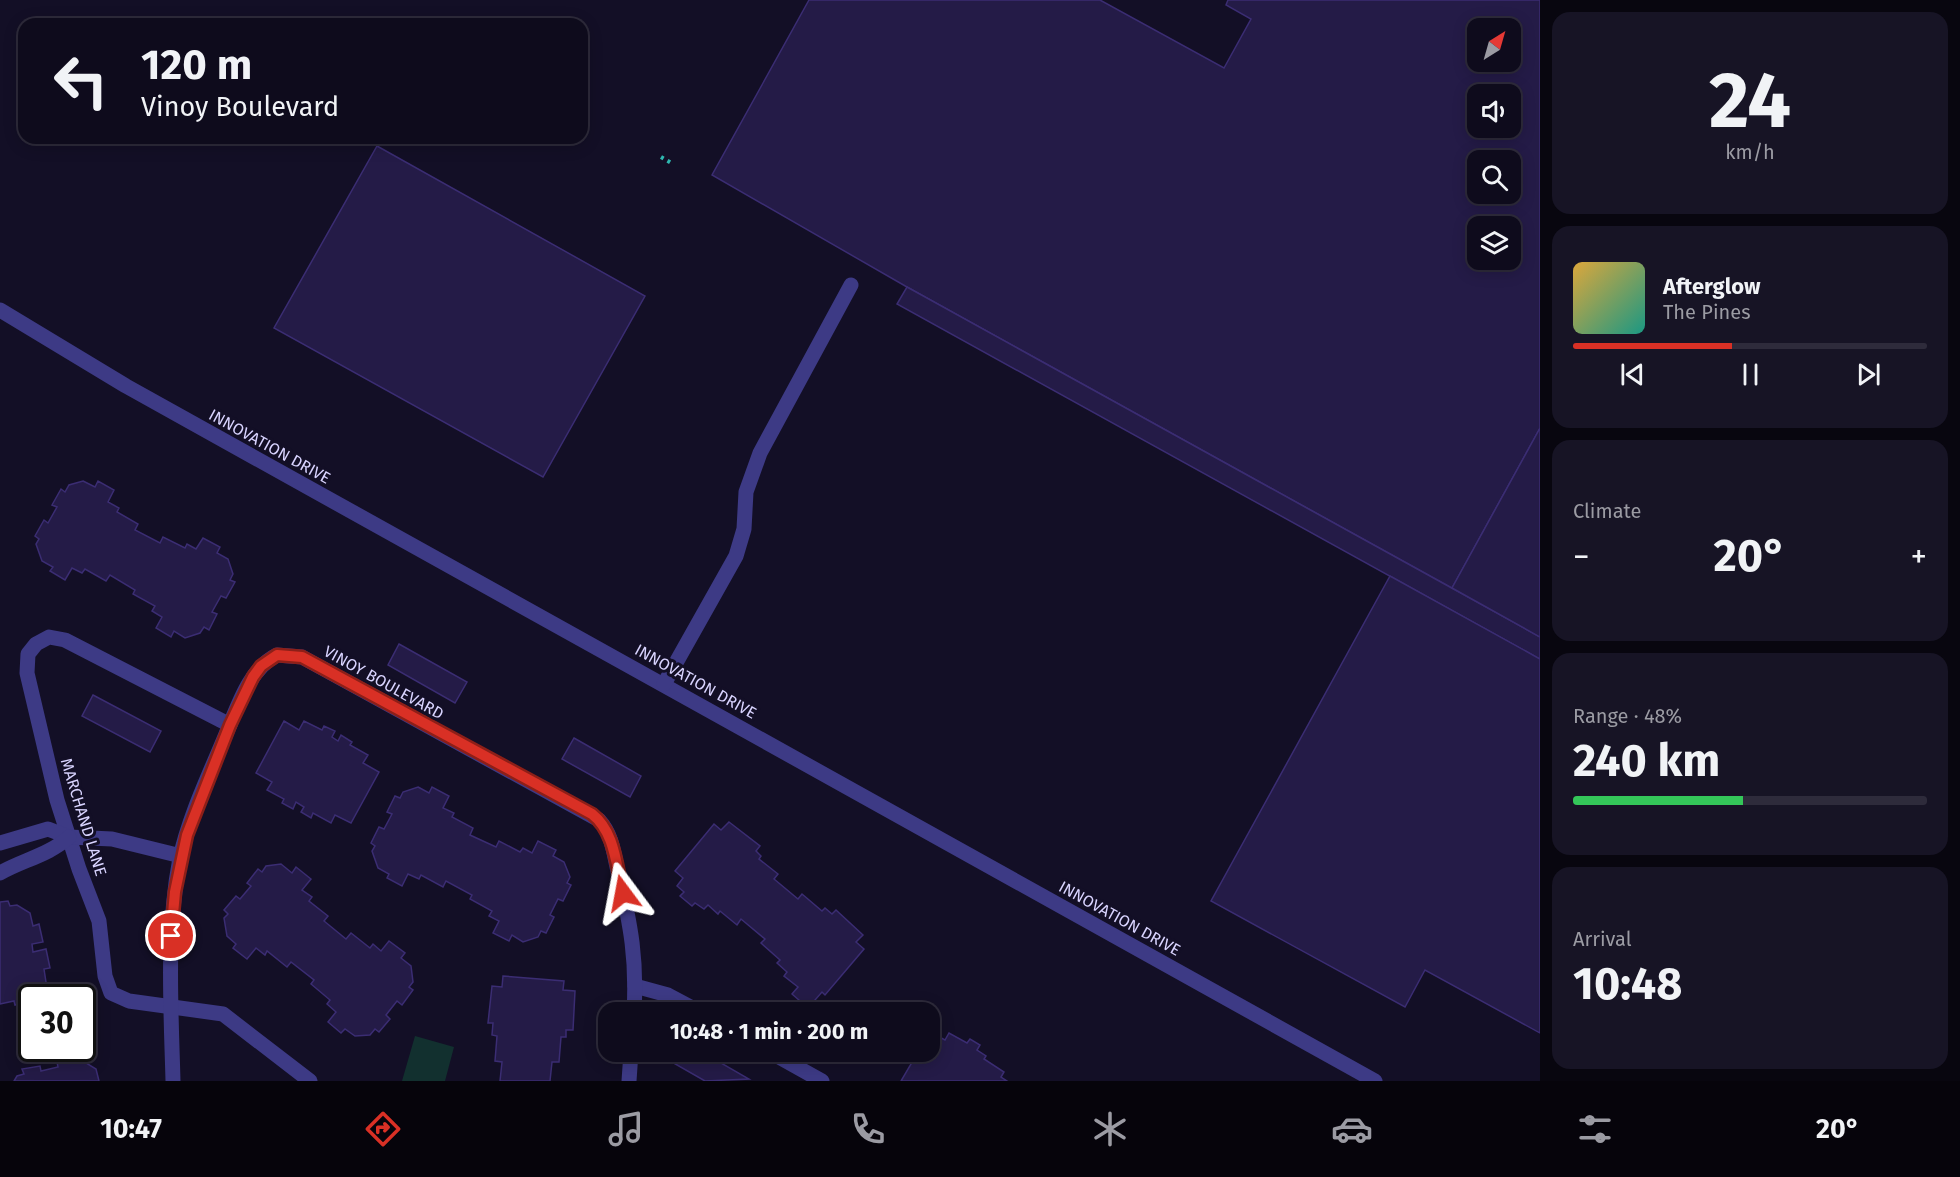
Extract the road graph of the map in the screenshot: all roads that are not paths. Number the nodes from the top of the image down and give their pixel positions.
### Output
1 (851, 285) dead end
2 (0, 310) edge
3 (664, 684) junction
4 (230, 725) junction
5 (69, 837) junction
6 (0, 843) edge
7 (181, 856) junction
8 (0, 873) edge
9 (635, 986) junction
10 (634, 1002) edge
11 (681, 1002) edge
12 (172, 1007) junction
13 (630, 1062) edge
14 (788, 1062) edge
15 (173, 1081) edge
16 (310, 1081) edge
17 (629, 1081) edge
18 (822, 1081) edge
19 (1375, 1081) edge

1 - 3 street
2 - 3 street, INNOVATION DRIVE
3 - 19 street, INNOVATION DRIVE
4 - 5 street, MARCHAND LANE
4 - 7 street, VINOY BOULEVARD
4 - 9 street, VINOY BOULEVARD
5 - 6 street
5 - 7 street
5 - 8 street
5 - 12 street, MARCHAND LANE
7 - 12 street, VINOY BOULEVARD
9 - 10 street, VINOY BOULEVARD
9 - 11 street
12 - 15 street, VINOY BOULEVARD
12 - 16 street, MARCHAND LANE
13 - 17 street
14 - 18 street

